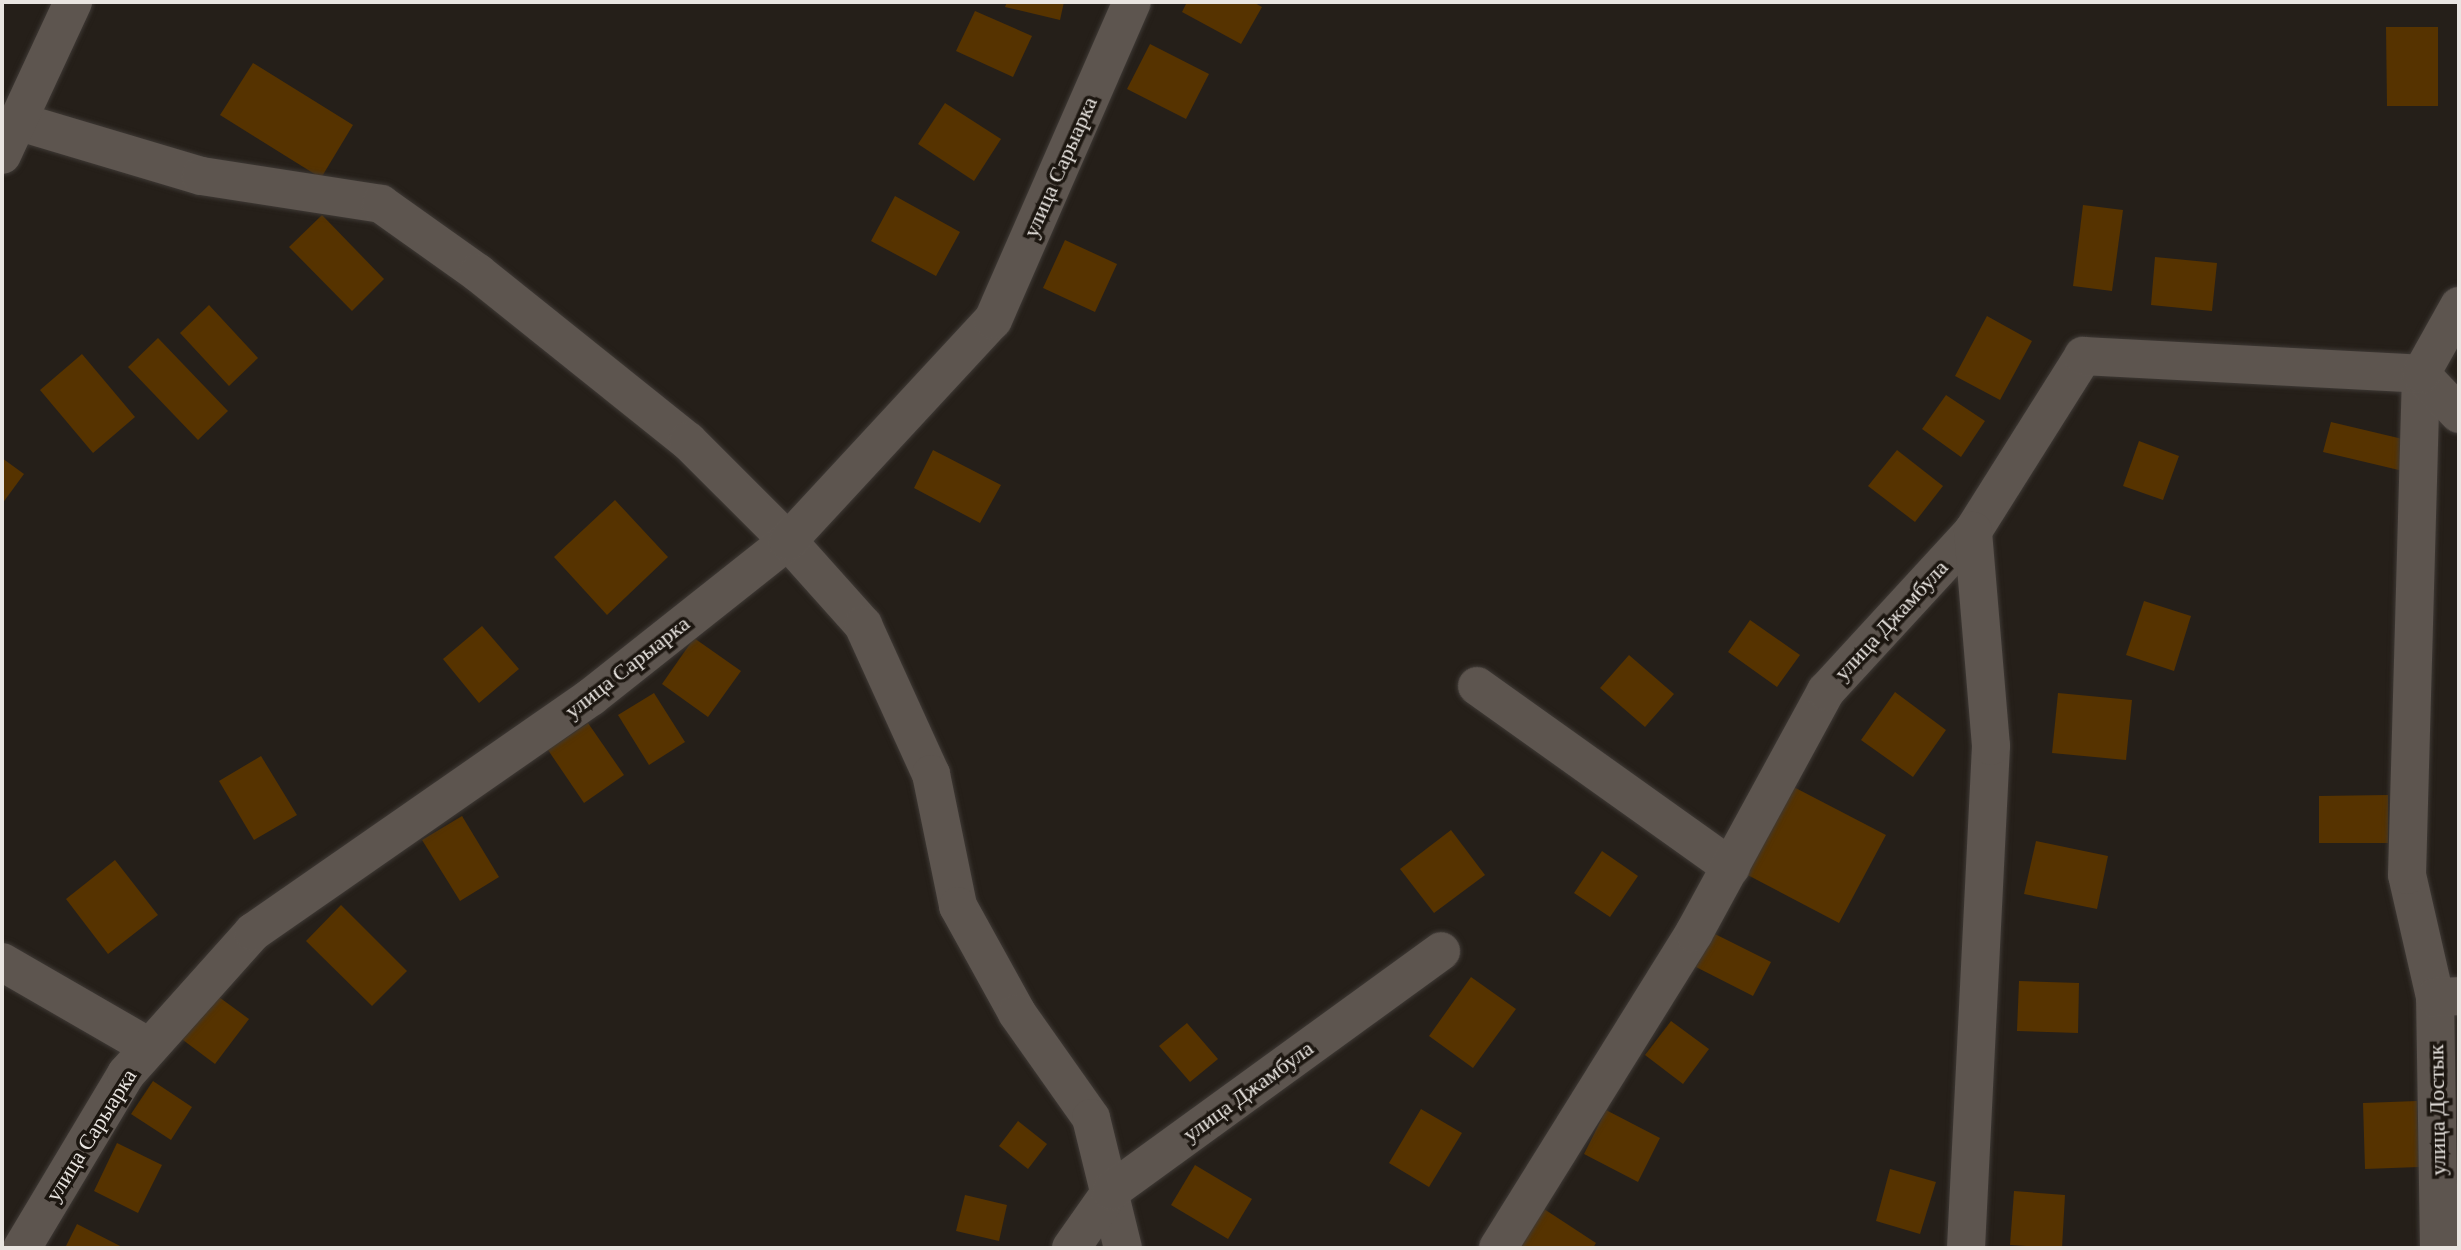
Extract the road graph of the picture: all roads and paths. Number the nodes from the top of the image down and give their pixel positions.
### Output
1 (73, 2) edge
2 (1132, 2) edge
3 (20, 122) junction
4 (2, 155) edge
5 (2459, 306) edge
6 (2421, 374) junction
7 (2459, 414) edge
8 (1973, 531) junction
9 (788, 541) junction
10 (1477, 686) dead end
11 (1731, 867) junction
12 (1441, 951) dead end
13 (2, 962) edge
14 (2447, 996) edge
15 (149, 1047) junction
16 (1111, 1191) junction
17 (22, 1248) edge
18 (1071, 1248) edge
19 (1123, 1248) edge
20 (1498, 1248) edge
21 (1966, 1248) edge
22 (2439, 1248) edge

1 - 3 street
2 - 9 street, улица Сарыарка
3 - 4 street
3 - 9 street
5 - 6 street
6 - 7 street
6 - 8 street, улица Джамбула
6 - 14 street, улица Достык
8 - 11 street, улица Джамбула
8 - 21 street
9 - 15 street, улица Сарыарка
9 - 16 street
10 - 11 street
11 - 20 street, улица Джамбула
12 - 16 street, улица Джамбула
13 - 15 street
14 - 22 street, улица Достык
15 - 17 street, улица Сарыарка
16 - 18 street, улица Джамбула
16 - 19 street

